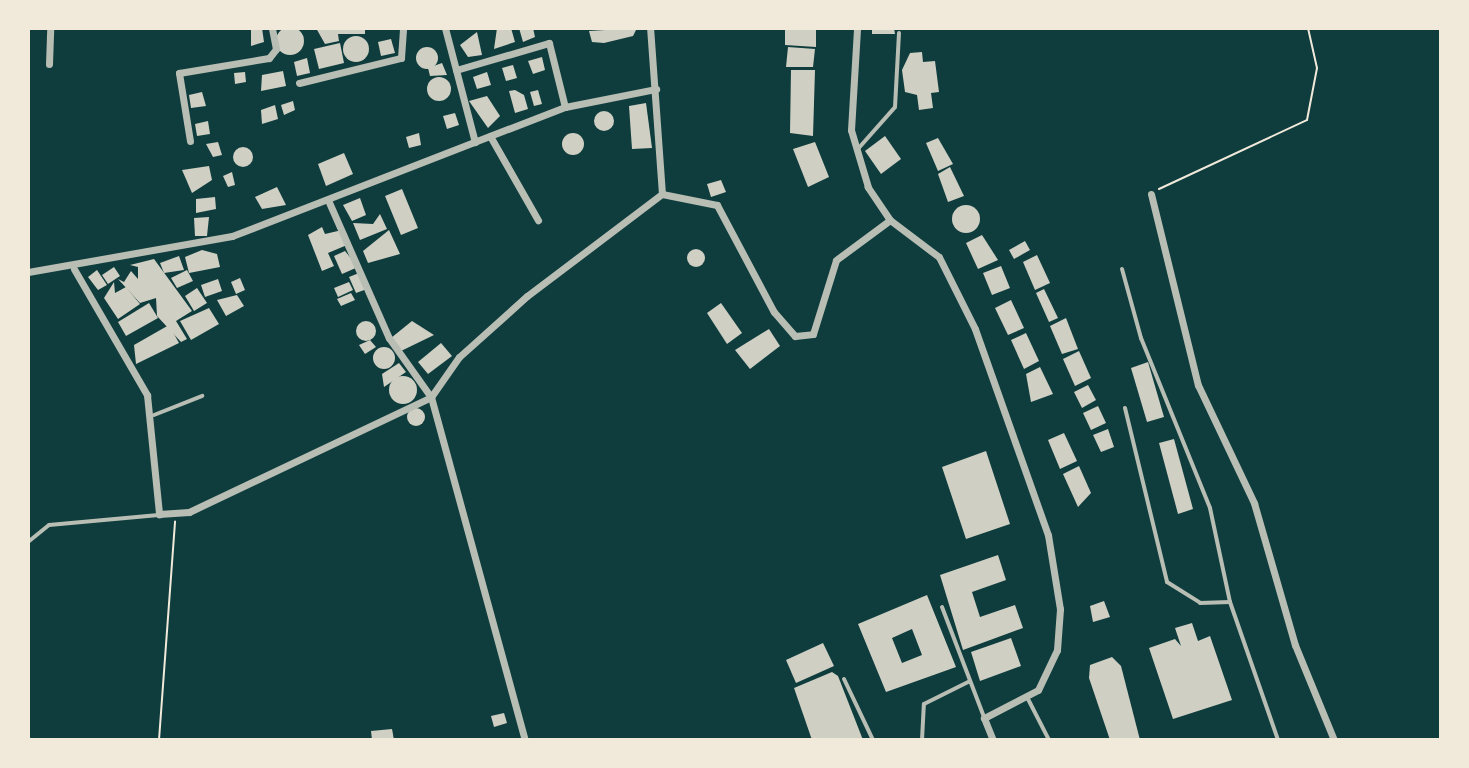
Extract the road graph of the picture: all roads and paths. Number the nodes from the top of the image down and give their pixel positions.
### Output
1 (50, 28) edge
2 (272, 28) edge
3 (403, 28) edge
4 (445, 28) edge
5 (650, 28) edge
6 (857, 28) edge
7 (1308, 28) edge
8 (899, 33) dead end
9 (49, 64) dead end
10 (456, 70) junction
11 (299, 83) dead end
12 (656, 89) junction
13 (565, 107) junction
14 (490, 136) junction
15 (190, 141) dead end
16 (475, 142) junction
17 (857, 150) junction
18 (662, 194) junction
19 (1151, 194) joint
20 (328, 200) junction
21 (538, 220) dead end
22 (890, 220) junction
23 (74, 269) junction
24 (1122, 269) dead end
25 (28, 272) edge
26 (202, 396) dead end
27 (431, 397) junction
28 (1125, 408) dead end
29 (154, 415) junction
30 (159, 514) junction
31 (175, 517) junction
32 (28, 542) edge
33 (1230, 602) junction
34 (942, 607) dead end
35 (844, 679) dead end
36 (970, 681) junction
37 (1028, 699) junction
38 (984, 718) junction
39 (28, 735) edge
40 (30, 740) edge
41 (159, 740) edge
42 (525, 740) edge
43 (873, 740) edge
44 (922, 740) edge
45 (993, 740) edge
46 (1049, 740) edge
47 (1278, 740) edge
48 (1334, 740) edge

1 - 9 street
2 - 15 street
3 - 11 street
4 - 10 street
5 - 12 street
6 - 17 street
7 - 19 path
8 - 17 lane
10 - 13 street
10 - 16 street
12 - 13 street
12 - 18 street
13 - 14 street
14 - 16 street
14 - 21 street
16 - 20 street
17 - 22 street
18 - 22 street
18 - 27 street
19 - 48 street
20 - 23 street
20 - 27 street
22 - 37 street
23 - 25 street
23 - 29 street
24 - 33 lane
26 - 29 lane
27 - 31 street
27 - 42 street
28 - 33 lane
29 - 30 street
30 - 31 street
30 - 32 lane
31 - 41 path
33 - 47 lane
34 - 36 lane
35 - 43 lane
36 - 38 lane
36 - 44 lane
37 - 38 street
37 - 46 lane
38 - 45 street
39 - 40 path

